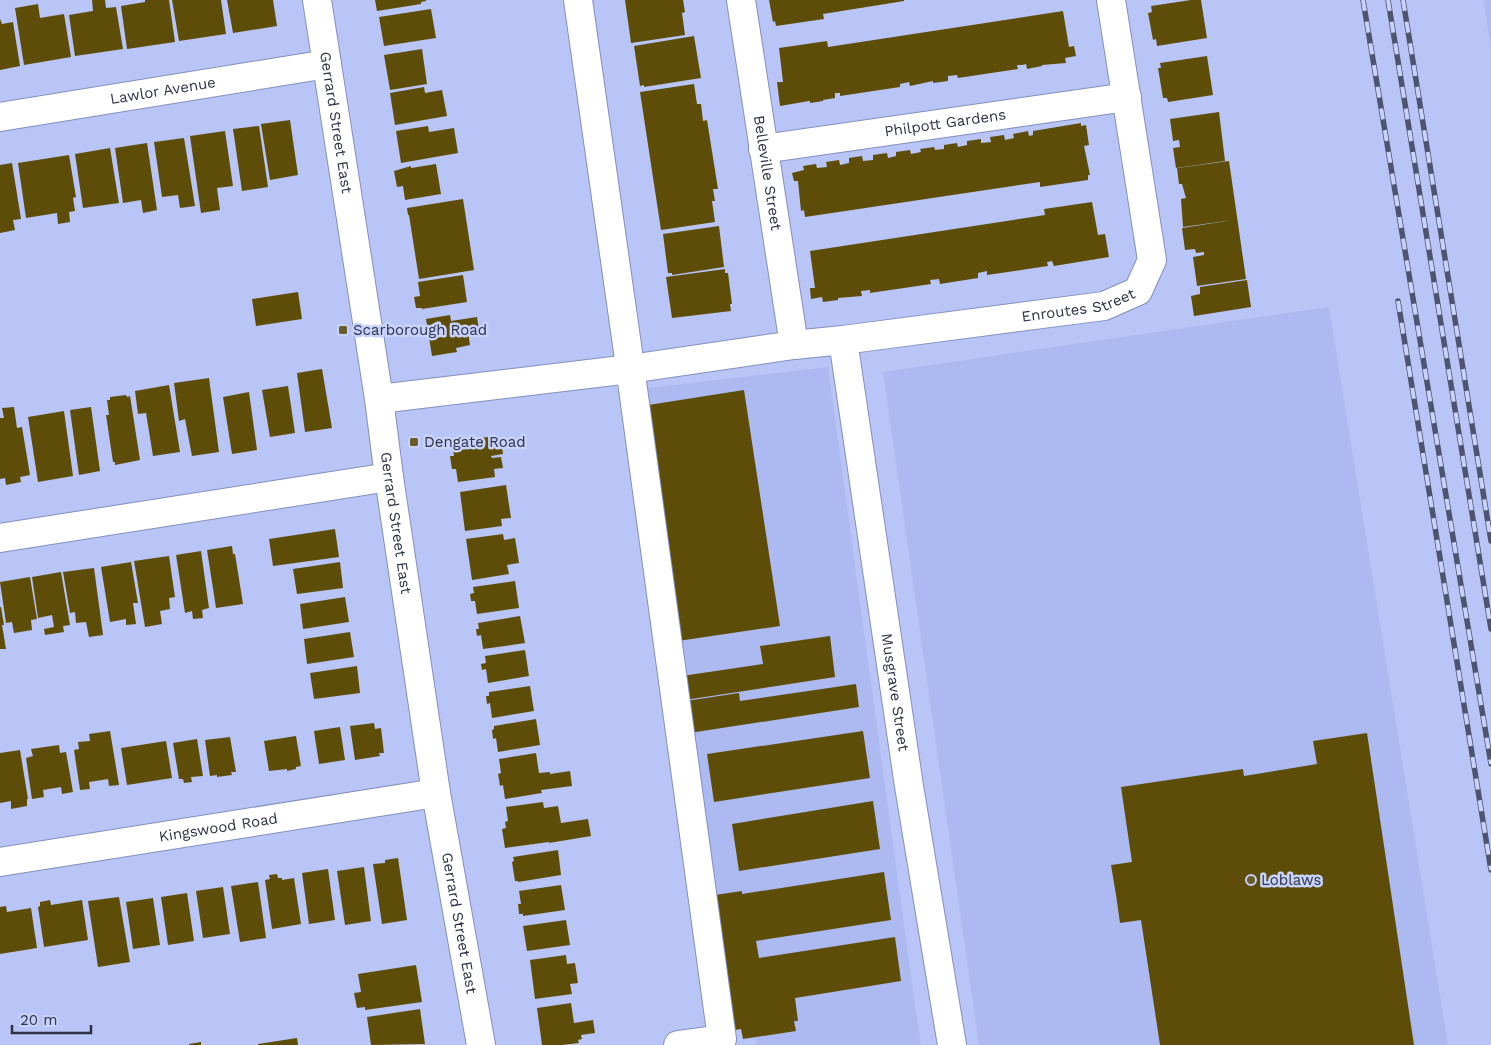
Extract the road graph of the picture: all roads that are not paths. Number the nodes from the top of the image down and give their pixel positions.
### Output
1 (317, 0) edge
2 (578, 0) edge
3 (740, 0) edge
4 (1111, 0) edge
5 (327, 64) junction
6 (1126, 96) junction
7 (0, 117) edge
8 (764, 149) junction
9 (843, 340) junction
10 (794, 345) junction
11 (630, 369) junction
12 (379, 399) junction
13 (389, 477) junction
14 (0, 538) edge
15 (436, 793) junction
16 (0, 862) edge
17 (481, 1045) edge
18 (678, 1045) edge
19 (952, 1045) edge

1 - 5 street, Gerrard Street East
2 - 11 street
3 - 8 street, Belleville Street
4 - 6 street, Enroutes Street
5 - 7 street, Lawlor Avenue
5 - 12 street, Gerrard Street East
6 - 8 street, Philpott Gardens
6 - 9 street, Enroutes Street
8 - 10 street, Belleville Street
9 - 10 street
9 - 19 street, Musgrave Street
10 - 11 street
11 - 12 street
11 - 18 street
12 - 13 street, Gerrard Street East
13 - 14 street
13 - 15 street, Gerrard Street East
15 - 16 street, Kingswood Road
15 - 17 street, Gerrard Street East

